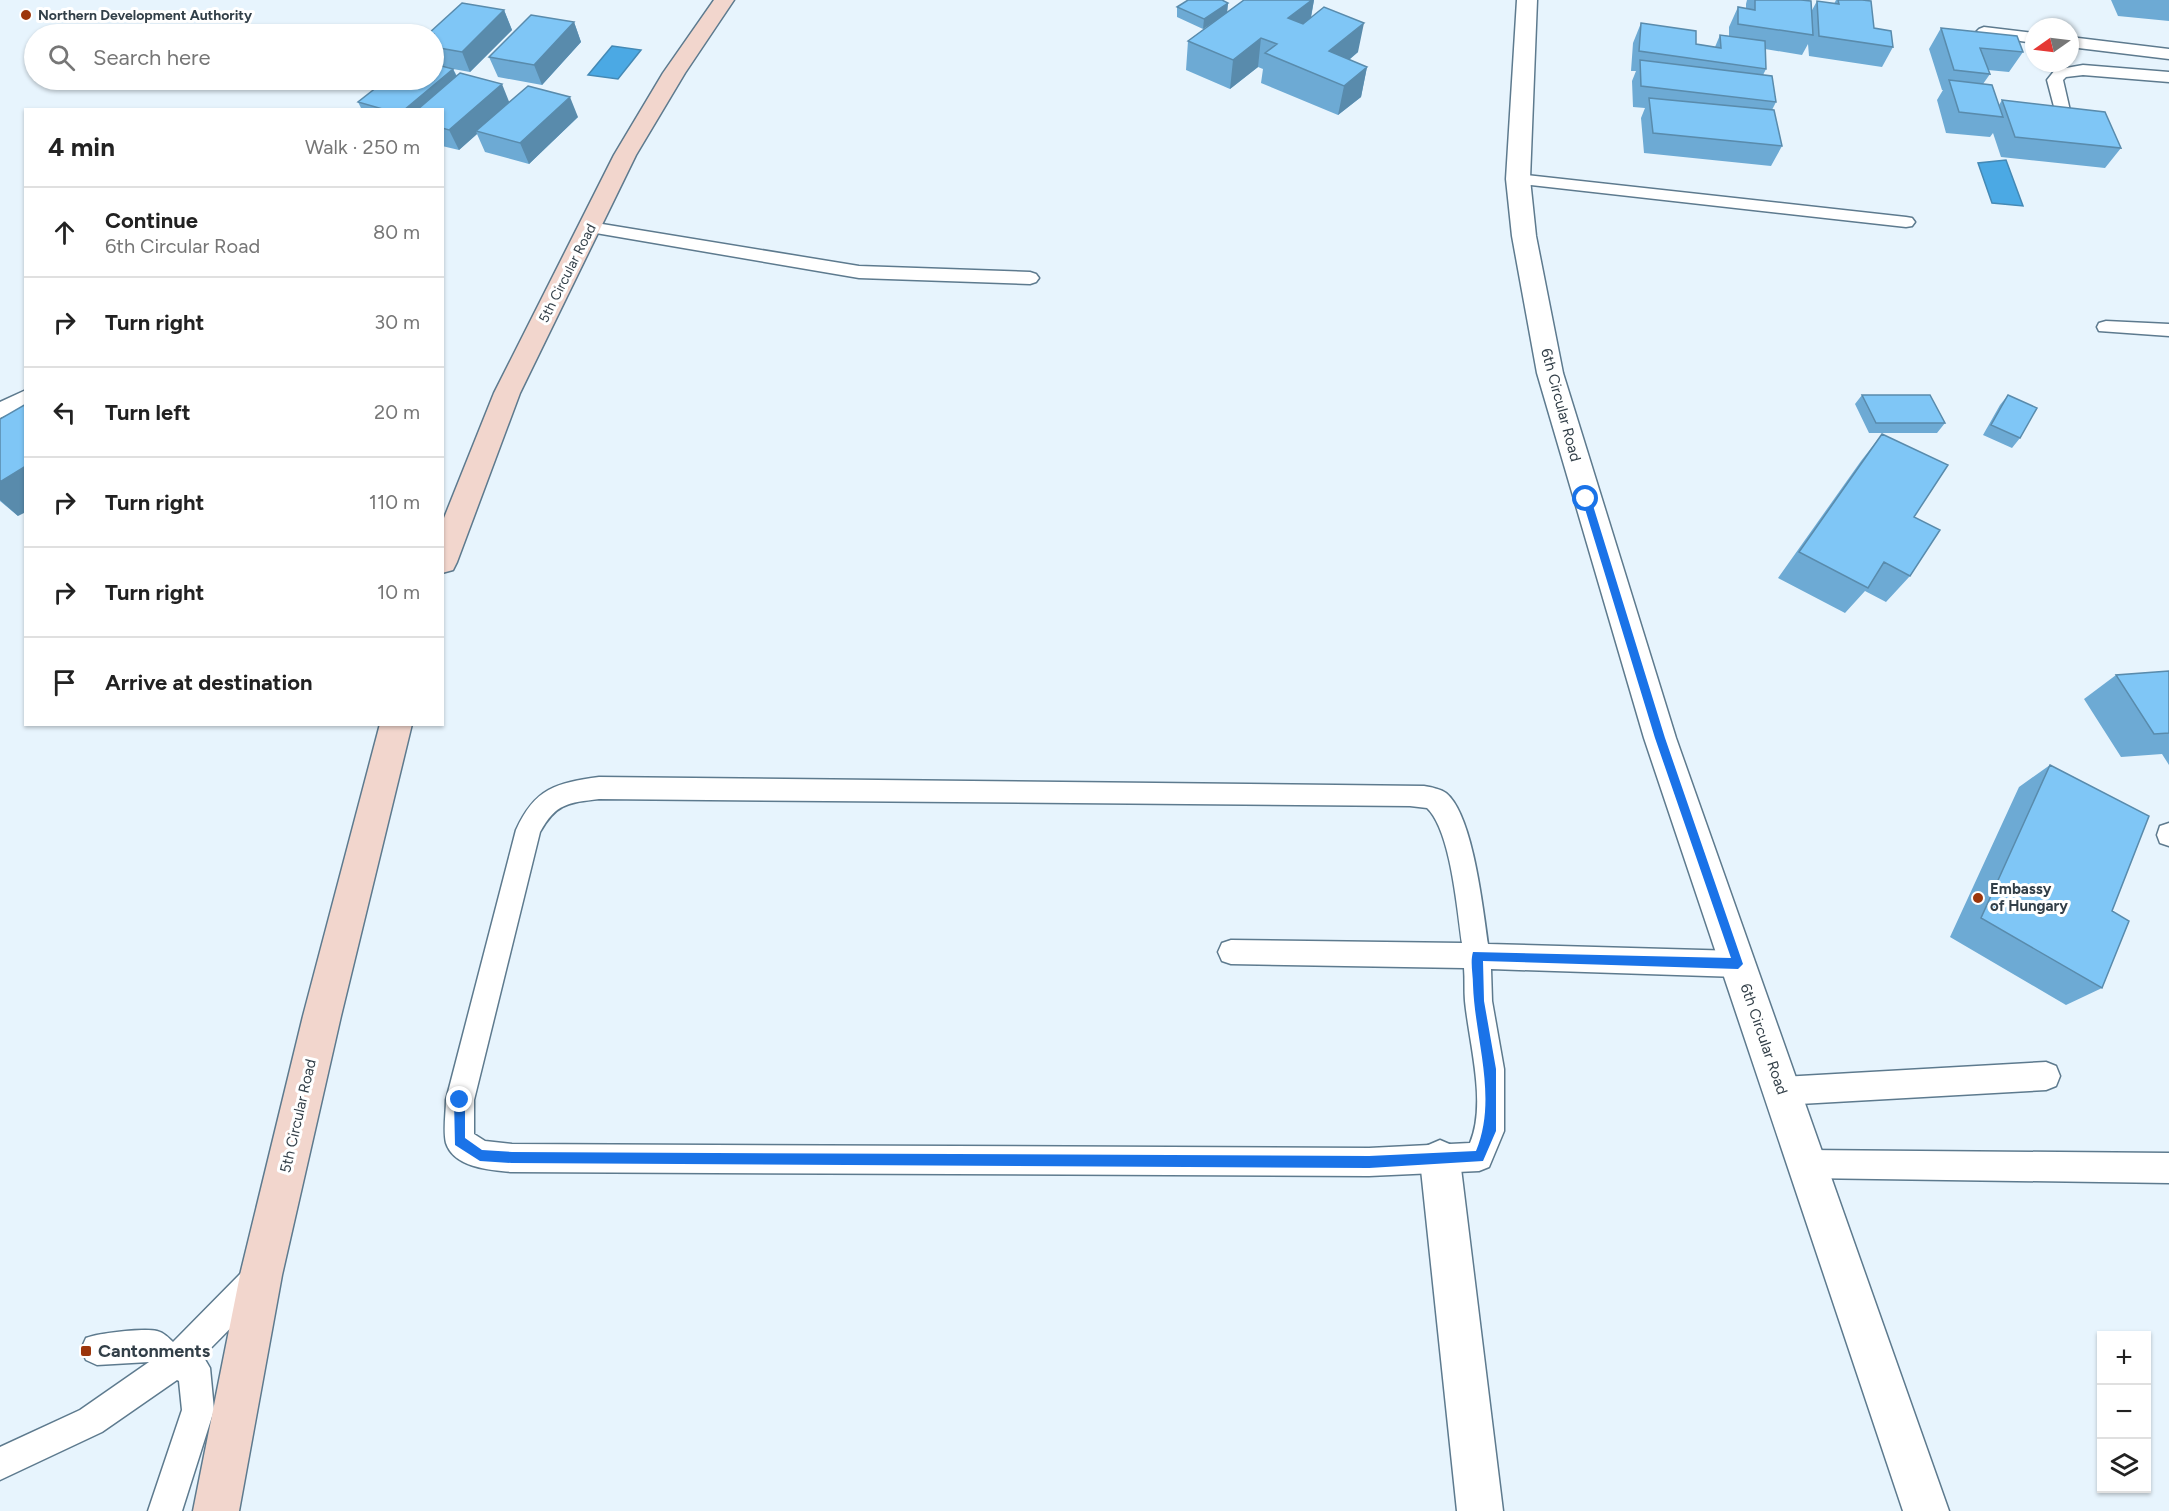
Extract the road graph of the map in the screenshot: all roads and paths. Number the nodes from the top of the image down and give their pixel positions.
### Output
1 (724, 0) edge
2 (1527, 0) edge
3 (1984, 32) edge
4 (2025, 37) edge
5 (2079, 43) edge
6 (2169, 54) edge
7 (2169, 77) edge
8 (2063, 115) edge
9 (1518, 179) junction
10 (1906, 222) dead end
11 (590, 227) junction
12 (1030, 278) dead end
13 (2106, 327) dead end
14 (2169, 330) edge
15 (24, 398) edge
16 (0, 411) edge
17 (444, 557) edge
18 (395, 726) edge
19 (1231, 952) dead end
20 (1477, 956) junction
21 (1738, 964) junction
22 (2046, 1076) dead end
23 (1782, 1091) junction
24 (1440, 1160) junction
25 (1806, 1164) junction
26 (2169, 1168) edge
27 (261, 1275) junction
28 (97, 1349) dead end
29 (173, 1364) junction
30 (0, 1464) edge
31 (165, 1511) edge
32 (216, 1511) edge
33 (1480, 1511) edge
34 (1926, 1511) edge

1 - 11 street, 5th Circular Road
2 - 9 street, 6th Circular Road
3 - 4 lane
5 - 6 lane
7 - 8 lane
9 - 10 lane
9 - 21 street, 6th Circular Road
11 - 12 lane
11 - 17 street, 5th Circular Road
13 - 14 lane
15 - 16 lane
18 - 27 street, 5th Circular Road
19 - 20 lane
20 - 21 lane
20 - 24 lane
20 - 24 lane
21 - 23 street, 6th Circular Road
22 - 23 lane
23 - 25 street, 6th Circular Road
24 - 33 street
25 - 26 lane
25 - 34 street, 6th Circular Road
27 - 29 lane
27 - 32 street, 5th Circular Road
28 - 29 lane
29 - 30 lane
29 - 31 lane

